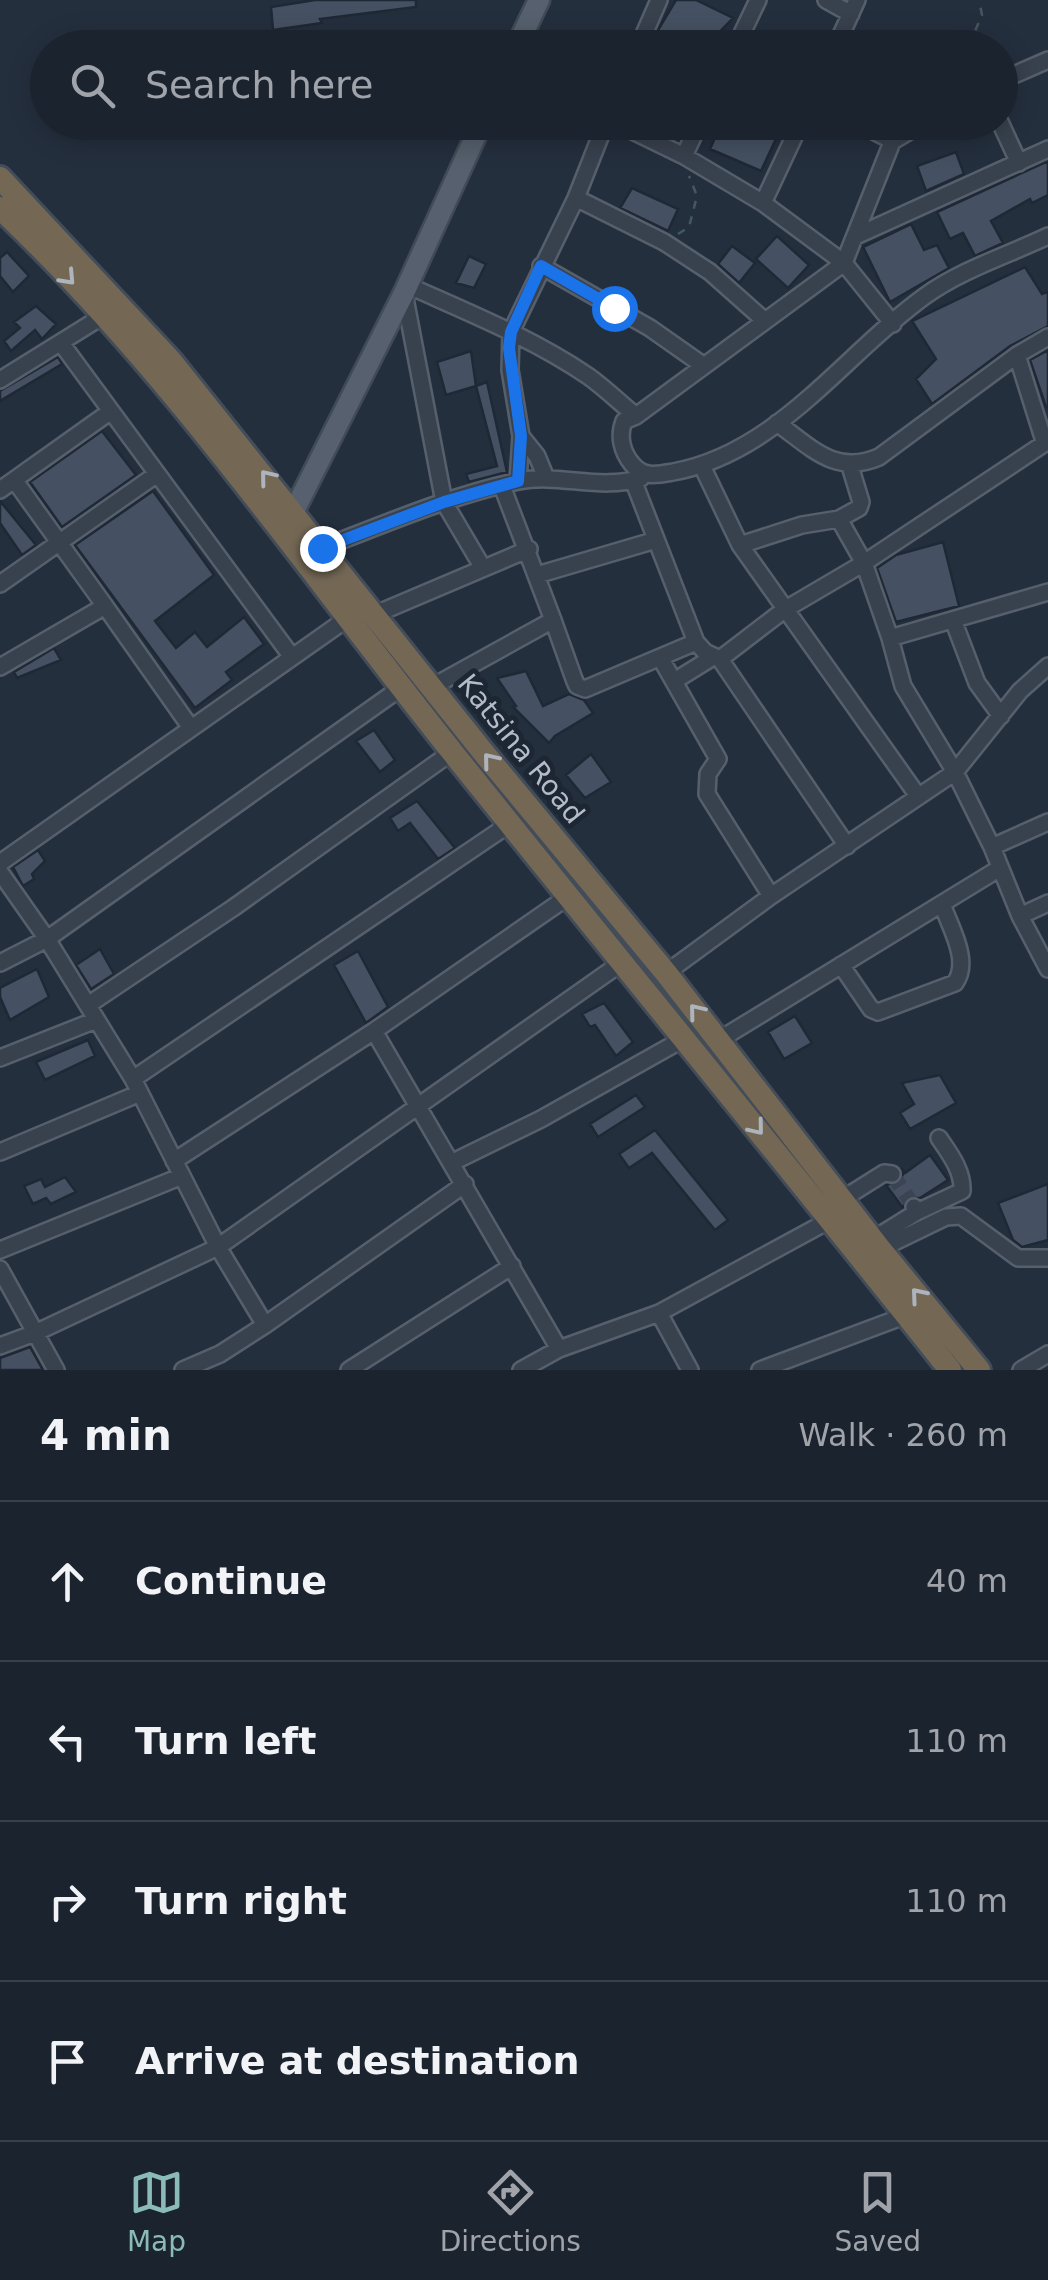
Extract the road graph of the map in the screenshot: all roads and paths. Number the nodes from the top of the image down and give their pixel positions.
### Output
1 (539, 0) edge
2 (660, 0) edge
3 (758, 0) edge
4 (826, 0) edge
5 (978, 0) edge
6 (854, 7) edge
7 (525, 30) edge
8 (646, 30) edge
9 (744, 30) edge
10 (843, 30) edge
11 (976, 30) edge
12 (1048, 60) edge
13 (1018, 74) edge
14 (474, 140) edge
15 (599, 140) edge
16 (648, 140) edge
17 (692, 140) edge
18 (793, 140) edge
19 (1008, 140) edge
20 (893, 141) edge
21 (1048, 149) edge
22 (683, 159) junction
23 (1019, 164) junction
24 (0, 178) edge
25 (576, 198) junction
26 (763, 204) junction
27 (0, 208) edge
28 (856, 236) junction
29 (1048, 236) edge
30 (664, 242) junction
31 (844, 263) junction
32 (541, 266) junction
33 (406, 289) junction
34 (103, 316) junction
35 (764, 321) junction
36 (893, 324) junction
37 (511, 332) junction
38 (1048, 336) edge
39 (61, 344) junction
40 (1016, 355) junction
41 (704, 366) junction
42 (0, 380) edge
43 (1041, 399) edge
44 (110, 411) junction
45 (636, 416) junction
46 (777, 423) junction
47 (521, 436) junction
48 (1046, 441) edge
49 (702, 466) junction
50 (850, 466) junction
51 (157, 474) junction
52 (546, 478) junction
53 (641, 478) junction
54 (15, 480) junction
55 (510, 484) junction
56 (0, 490) edge
57 (444, 502) junction
58 (285, 518) junction
59 (839, 519) junction
60 (656, 540) junction
61 (59, 545) junction
62 (740, 545) junction
63 (322, 548) junction
64 (528, 549) junction
65 (864, 563) junction
66 (483, 568) junction
67 (537, 575) junction
68 (0, 584) edge
69 (1048, 592) edge
70 (105, 606) junction
71 (784, 610) junction
72 (376, 614) junction
73 (348, 618) junction
74 (553, 620) junction
75 (952, 620) junction
76 (890, 638) junction
77 (696, 642) junction
78 (292, 657) junction
79 (717, 658) junction
80 (661, 659) junction
81 (1048, 666) edge
82 (0, 667) edge
83 (676, 680) junction
84 (432, 686) junction
85 (402, 687) junction
86 (1001, 716) junction
87 (191, 728) junction
88 (452, 752) junction
89 (956, 772) junction
90 (918, 796) junction
91 (1048, 822) edge
92 (511, 823) junction
93 (847, 846) junction
94 (992, 847) junction
95 (0, 862) edge
96 (1000, 868) junction
97 (0, 872) edge
98 (569, 896) junction
99 (771, 896) junction
100 (1048, 903) edge
101 (942, 904) junction
102 (1020, 916) junction
103 (46, 938) junction
104 (1044, 951) edge
105 (624, 961) junction
106 (0, 963) edge
107 (841, 965) junction
108 (1048, 969) edge
109 (666, 973) junction
110 (88, 1005) junction
111 (96, 1020) junction
112 (374, 1031) junction
113 (685, 1038) junction
114 (719, 1040) junction
115 (0, 1058) edge
116 (137, 1086) junction
117 (418, 1103) junction
118 (939, 1138) dead end
119 (0, 1152) edge
120 (174, 1161) junction
121 (451, 1163) junction
122 (892, 1174) dead end
123 (182, 1176) junction
124 (465, 1184) junction
125 (836, 1210) junction
126 (876, 1244) junction
127 (218, 1247) junction
128 (0, 1250) edge
129 (1048, 1258) edge
130 (512, 1266) junction
131 (0, 1269) edge
132 (660, 1312) junction
133 (907, 1315) junction
134 (265, 1325) junction
135 (35, 1334) junction
136 (0, 1346) edge
137 (560, 1349) junction
138 (220, 1354) junction
139 (1048, 1354) edge
140 (951, 1358) edge
141 (56, 1370) edge
142 (183, 1370) edge
143 (231, 1370) edge
144 (349, 1370) edge
145 (521, 1370) edge
146 (690, 1370) edge
147 (760, 1370) edge
148 (980, 1370) edge
149 (1021, 1370) edge

1 - 7 main road
2 - 8 street
3 - 9 street
4 - 6 street
5 - 11 path
6 - 10 street
12 - 13 street
14 - 33 main road
15 - 25 street
16 - 22 street
17 - 22 street
18 - 26 street
19 - 23 street
20 - 28 street
21 - 23 street
22 - 26 street
22 - 30 path
23 - 28 street
58 -> 24 highway, Katsina Road
25 - 30 street
25 - 32 street
26 - 31 street
27 -> 34 highway
28 - 31 street
29 - 36 street
30 - 35 street
31 - 35 street
31 - 36 street
32 - 37 street
32 - 41 street
33 - 37 street
33 - 57 street
33 - 58 main road
34 - 39 street
34 - 58 highway
35 - 41 street
36 - 46 street
37 - 45 street
37 - 47 street
38 - 40 street
39 - 42 street
39 - 44 street
40 - 43 street
40 - 50 street
41 - 45 street
43 - 48 street
44 - 51 street
44 - 54 street
45 - 53 street
46 - 49 street
46 - 50 street
47 - 52 street
47 - 55 street
48 - 65 street
49 - 53 street
49 - 62 street
50 - 59 street
51 - 61 street
51 - 78 street
52 - 53 street
52 - 55 street
53 - 60 street
54 - 56 street
54 - 61 street
55 - 57 street
55 - 64 street
57 - 63 street
57 - 66 street
58 - 63 highway, Katsina Road
58 - 73 highway
59 - 62 street
59 - 65 street
60 - 67 street
60 - 77 street
61 - 68 street
61 - 70 street
62 - 71 street
63 - 72 highway, Katsina Road
64 - 66 street
64 - 67 street
65 - 71 street
65 - 76 street
66 - 72 street
67 - 74 street
69 - 75 street
70 - 82 street
70 - 87 street
71 - 79 street
71 - 90 street
72 - 84 highway, Katsina Road
73 - 78 street
73 - 85 highway
74 - 80 street
74 - 84 street
75 - 76 street
75 - 86 street
76 - 89 street
77 - 79 street
77 - 80 street
78 - 87 street
79 - 83 street
79 - 93 street
80 - 83 street
81 - 86 street
83 - 99 street
109 -> 84 highway, Katsina Road
85 - 88 highway
85 - 103 street
86 - 89 street
87 - 95 street
88 - 92 highway
88 - 110 street
89 - 90 street
89 - 94 street
90 - 93 street
91 - 94 street
92 - 98 highway
92 - 116 street
93 - 99 street
94 - 96 street
96 - 101 street
96 - 102 street
97 - 103 street
98 - 105 highway
98 - 112 street
99 - 109 street
100 - 102 street
101 - 107 street
101 - 107 street
102 - 104 street
103 - 106 street
103 - 110 street
104 - 108 street
105 - 113 highway
105 - 117 street
107 - 114 street
114 -> 109 highway, Katsina Road
110 - 111 street
111 - 115 street
111 - 116 street
112 - 117 street
112 - 120 street
113 - 121 street
113 -> 125 highway
114 - 125 highway, Katsina Road
116 - 119 street
116 - 120 street
117 - 121 street
117 - 127 street
118 - 126 street
120 - 123 street
121 - 124 street
122 - 125 street
123 - 127 street
123 - 128 street
124 - 130 street
124 - 134 street
125 - 126 highway, Katsina Road
125 - 132 street
125 - 133 highway
126 - 129 street
140 -> 126 highway, Katsina Road
127 - 134 street
127 - 135 street
130 - 137 street
130 - 144 street
131 - 135 street
132 - 137 street
132 - 146 street
133 - 140 highway
133 - 147 street
134 - 138 street
135 - 136 street
135 - 141 street
137 - 145 street
138 - 142 street
138 - 143 street
139 - 149 street
140 - 148 highway, Katsina Road

